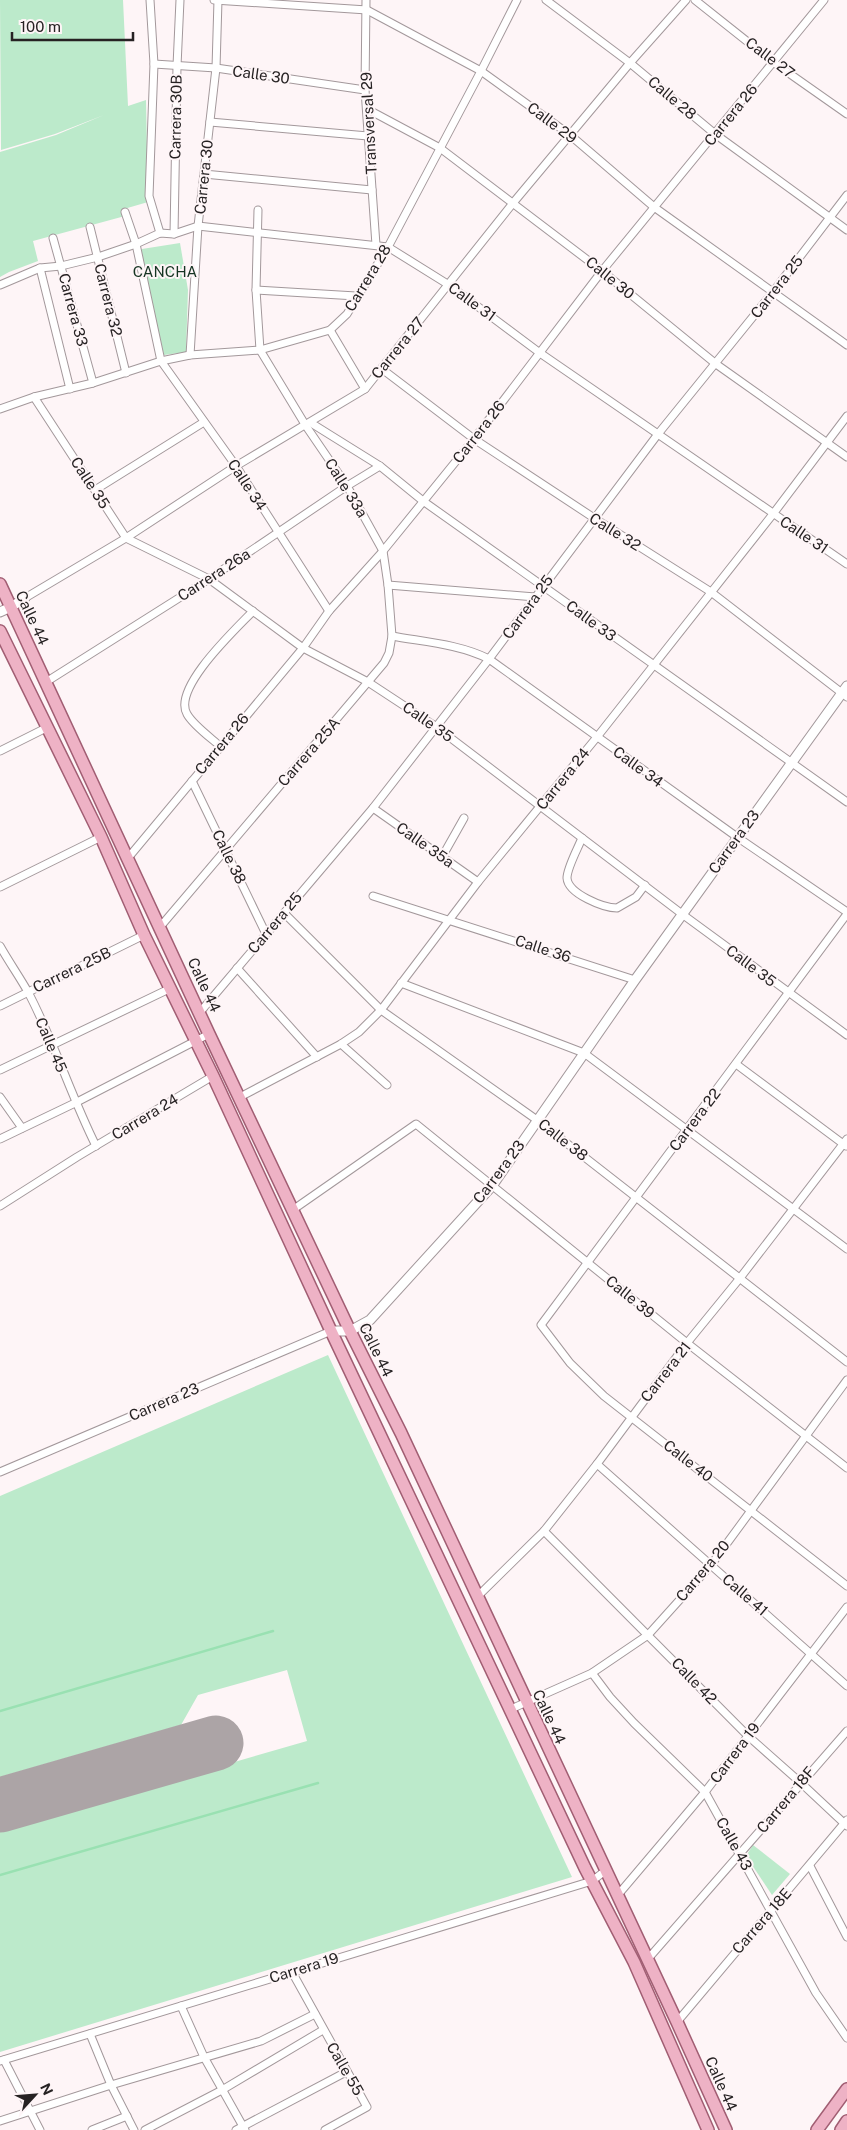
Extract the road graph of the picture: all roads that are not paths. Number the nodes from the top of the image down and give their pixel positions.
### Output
1 (180, 0) edge
2 (214, 0) edge
3 (218, 0) edge
4 (366, 0) edge
5 (517, 0) edge
6 (546, 0) edge
7 (686, 0) edge
8 (695, 0) edge
9 (824, 0) edge
10 (149, 3) edge
11 (367, 10) junction
12 (773, 62) junction
13 (630, 63) junction
14 (154, 64) junction
15 (177, 66) junction
16 (216, 68) junction
17 (482, 71) junction
18 (365, 90) junction
19 (367, 109) junction
20 (847, 114) edge
21 (210, 122) junction
22 (715, 134) junction
23 (570, 135) junction
24 (368, 136) junction
25 (440, 148) junction
26 (204, 174) junction
27 (372, 190) junction
28 (847, 196) edge
29 (513, 203) junction
30 (654, 207) junction
31 (258, 210) dead end
32 (125, 212) dead end
33 (830, 218) junction
34 (198, 226) junction
35 (90, 228) dead end
36 (847, 230) edge
37 (256, 232) junction
38 (160, 233) junction
39 (174, 234) junction
40 (52, 238) dead end
41 (136, 244) junction
42 (376, 245) junction
43 (388, 247) junction
44 (98, 257) junction
45 (61, 266) junction
46 (40, 268) junction
47 (602, 271) junction
48 (0, 285) edge
49 (449, 285) junction
50 (256, 290) junction
51 (773, 292) junction
52 (356, 296) junction
53 (330, 330) junction
54 (847, 345) edge
55 (260, 350) junction
56 (540, 353) junction
57 (190, 355) junction
58 (161, 361) junction
59 (716, 364) junction
60 (382, 369) junction
61 (126, 373) junction
62 (93, 383) junction
63 (70, 389) junction
64 (366, 389) junction
65 (34, 397) junction
66 (0, 408) edge
67 (847, 416) edge
68 (204, 422) junction
69 (308, 424) junction
70 (658, 434) junction
71 (474, 439) junction
72 (826, 443) junction
73 (847, 457) edge
74 (236, 466) junction
75 (380, 466) junction
76 (347, 486) junction
77 (95, 490) junction
78 (423, 502) junction
79 (773, 514) junction
80 (594, 518) junction
81 (278, 533) junction
82 (126, 538) junction
83 (383, 551) junction
84 (847, 564) edge
85 (209, 579) junction
86 (0, 584) edge
87 (388, 586) junction
88 (542, 586) junction
89 (711, 592) junction
90 (535, 597) junction
91 (25, 598) joint
92 (6, 602) edge
93 (252, 611) junction
94 (329, 611) junction
95 (0, 612) edge
96 (0, 631) edge
97 (392, 636) junction
98 (303, 648) junction
99 (489, 659) junction
100 (652, 666) junction
101 (46, 682) junction
102 (368, 682) junction
103 (845, 692) edge
104 (435, 726) junction
105 (46, 728) junction
106 (597, 737) junction
107 (220, 746) junction
108 (0, 751) edge
109 (791, 763) junction
110 (192, 781) junction
111 (847, 802) edge
112 (541, 806) junction
113 (373, 808) junction
114 (464, 818) dead end
115 (101, 837) junction
116 (737, 837) junction
117 (582, 838) junction
118 (225, 849) junction
119 (442, 857) junction
120 (128, 858) junction
121 (478, 882) junction
122 (645, 885) junction
123 (0, 887) edge
124 (373, 896) dead end
125 (284, 913) junction
126 (847, 913) edge
127 (682, 914) junction
128 (450, 919) junction
129 (160, 927) junction
130 (144, 934) junction
131 (266, 934) junction
132 (0, 948) edge
133 (237, 968) junction
134 (636, 980) junction
135 (401, 983) junction
136 (171, 988) junction
137 (28, 992) junction
138 (788, 993) junction
139 (0, 1006) edge
140 (381, 1010) junction
141 (201, 1012) junction
142 (210, 1034) junction
143 (847, 1034) edge
144 (195, 1042) junction
145 (342, 1044) junction
146 (52, 1045) junction
147 (584, 1053) junction
148 (318, 1056) junction
149 (736, 1064) junction
150 (0, 1070) edge
151 (213, 1076) junction
152 (387, 1086) dead end
153 (240, 1096) junction
154 (0, 1097) edge
155 (75, 1104) junction
156 (537, 1120) junction
157 (22, 1128) junction
158 (688, 1130) junction
159 (0, 1139) edge
160 (846, 1143) edge
161 (96, 1146) junction
162 (492, 1186) junction
163 (637, 1198) junction
164 (0, 1206) edge
165 (792, 1208) junction
166 (294, 1210) junction
167 (847, 1248) edge
168 (588, 1264) junction
169 (740, 1278) junction
170 (541, 1325) joint
171 (331, 1331) junction
172 (350, 1331) junction
173 (687, 1343) junction
174 (847, 1362) edge
175 (847, 1380) edge
176 (631, 1417) junction
177 (807, 1436) junction
178 (597, 1464) junction
179 (847, 1468) edge
180 (0, 1472) edge
181 (752, 1510) junction
182 (544, 1531) junction
183 (711, 1565) junction
184 (847, 1586) edge
185 (477, 1597) junction
186 (847, 1606) edge
187 (648, 1635) junction
188 (811, 1653) junction
189 (592, 1673) junction
190 (847, 1686) edge
191 (526, 1702) junction
192 (511, 1709) junction
193 (847, 1731) edge
194 (748, 1736) junction
195 (800, 1782) junction
196 (705, 1792) junction
197 (846, 1823) edge
198 (740, 1855) junction
199 (810, 1866) junction
200 (605, 1871) junction
201 (592, 1881) junction
202 (617, 1896) junction
203 (771, 1911) junction
204 (847, 1937) edge
205 (647, 1960) junction
206 (292, 1972) junction
207 (181, 2006) junction
208 (315, 2014) junction
209 (677, 2022) junction
210 (323, 2030) junction
211 (90, 2034) junction
212 (847, 2038) edge
213 (204, 2057) junction
214 (2, 2060) edge
215 (346, 2072) junction
216 (111, 2085) junction
217 (847, 2089) edge
218 (222, 2090) junction
219 (30, 2111) junction
220 (127, 2116) junction
221 (0, 2120) edge
222 (847, 2121) edge
223 (244, 2128) edge
224 (40, 2130) edge
225 (92, 2130) edge
226 (134, 2130) edge
227 (145, 2130) edge
228 (236, 2130) edge
229 (325, 2130) edge
230 (708, 2130) edge
231 (726, 2130) edge
232 (817, 2130) edge
233 (840, 2130) edge

1 - 15 street, Carrera 30B
2 - 3 street, Calle 29
3 - 11 street, Calle 29
3 - 16 street, Carrera 30
4 - 11 street, Transversal 29
5 - 17 street, Carrera 28
6 - 13 street, Calle 28
7 - 13 street, Carrera 27
8 - 12 street, Calle 27
9 - 12 street, Carrera 26
10 - 14 street
11 - 17 street, Calle 29
11 - 18 street, Transversal 29
12 - 20 street, Calle 27
12 - 22 street, Carrera 26
13 - 22 street, Calle 28
13 - 23 street, Carrera 27
14 - 15 street, Calle 30
14 - 38 street
15 - 16 street, Calle 30
15 - 39 street, Carrera 30B
16 - 18 street, Calle 30
16 - 21 street, Carrera 30
17 - 23 street, Calle 29
17 - 25 street, Carrera 28
18 - 19 street, Transversal 29
19 - 24 street, Transversal 29
19 - 25 street, Calle 30
21 - 24 street
21 - 26 street, Carrera 30
22 - 30 street, Carrera 26
22 - 33 street, Calle 28
23 - 29 street, Carrera 27
23 - 30 street, Calle 29
24 - 27 street, Transversal 29
25 - 29 street, Calle 30
25 - 43 street, Carrera 28
26 - 27 street
26 - 34 street, Carrera 30
27 - 42 street, Transversal 29
28 - 33 street, Carrera 25
29 - 47 street, Calle 30
29 - 49 street, Carrera 27
30 - 47 street, Carrera 26
30 - 51 street, Calle 29
31 - 37 street
32 - 41 street
33 - 36 street, Calle 28
33 - 51 street, Carrera 25
34 - 37 street, Calle 31
34 - 39 street, Calle 31
34 - 57 street, Carrera 30
35 - 44 street, Carrera 32
37 - 42 street, Calle 31
37 - 50 street
38 - 39 street, Calle 31
38 - 41 street, Calle 31
40 - 45 street, Carrera 33
41 - 44 street, Calle 31
41 - 58 street
42 - 43 street, Calle 31
43 - 49 street, Calle 31
43 - 52 street, Carrera 28
44 - 45 street, Calle 31
44 - 61 street, Carrera 32
45 - 46 street, Calle 31
45 - 62 street, Carrera 33
46 - 48 street, Calle 31
46 - 63 street
47 - 56 street, Carrera 26
47 - 59 street, Calle 30
49 - 56 street, Calle 31
49 - 60 street, Carrera 27
50 - 52 street
50 - 55 street
51 - 54 street, Calle 29
51 - 59 street, Carrera 25
52 - 53 street, Carrera 28
53 - 55 street, Carrera 28
53 - 64 street
55 - 57 street, Carrera 28
55 - 69 street, Calle 33
56 - 70 street, Calle 31
56 - 71 street, Carrera 26
57 - 58 street, Carrera 28
58 - 61 street, Carrera 28
58 - 68 street, Calle 34
59 - 70 street, Carrera 25
59 - 72 street, Calle 30
60 - 64 street, Carrera 27
60 - 71 street, Calle 32
61 - 62 street, Carrera 28
62 - 63 street, Carrera 28
63 - 65 street, Carrera 28
64 - 69 street, Carrera 27
65 - 66 street, Carrera 28
65 - 77 street, Calle 35
67 - 72 street, Carrera 24
68 - 74 street, Calle 34
68 - 77 street
69 - 74 street, Carrera 27
69 - 75 street, Calle 33
69 - 76 street, Calle 33a
70 - 79 street, Calle 31
70 - 80 street, Carrera 25
71 - 78 street, Carrera 26
71 - 80 street, Calle 32
72 - 73 street, Calle 30
72 - 79 street, Carrera 24
74 - 81 street, Calle 34
74 - 82 street, Carrera 27
75 - 76 street, Carrera 26a
75 - 78 street, Calle 33
76 - 81 street, Carrera 26a
76 - 83 street, Calle 33a
77 - 82 street, Calle 35
78 - 83 street, Carrera 26
78 - 88 street, Calle 33
79 - 84 street, Calle 31
79 - 89 street, Carrera 24
80 - 88 street, Carrera 25
80 - 89 street, Calle 32
81 - 85 street, Carrera 26a
81 - 94 street, Calle 34
82 - 85 street, Calle 35
82 - 91 street, Carrera 27
83 - 87 street, Carrera 25A
83 - 94 street, Carrera 26
85 - 93 street, Calle 35
85 - 101 street, Carrera 26a
86 - 92 main road, Calle 44
87 - 90 street
87 - 97 street, Carrera 25A
88 - 90 street, Carrera 25
88 - 100 street, Calle 33
89 - 100 street, Carrera 24
89 - 103 street, Calle 32
90 - 99 street, Carrera 25
91 - 92 street, Carrera 27
92 - 95 street, Carrera 27
92 - 101 main road, Calle 44
93 - 98 street, Calle 35
93 - 107 street
94 - 98 street, Carrera 26
96 - 105 main road, Calle 44
97 - 99 street, Calle 34
97 - 102 street, Carrera 25A
98 - 102 street, Calle 35
98 - 107 street, Carrera 26
99 - 104 street, Carrera 25
99 - 106 street, Calle 34
100 - 106 street, Carrera 24
100 - 109 street, Calle 33
101 - 120 main road, Calle 44
102 - 104 street, Calle 35
102 - 118 street, Carrera 25A
103 - 109 street, Carrera 23
104 - 112 street, Calle 35
104 - 113 street, Carrera 25
105 - 108 street
105 - 115 main road, Calle 44
106 - 112 street, Carrera 24
106 - 116 street, Calle 34
107 - 110 street, Carrera 26
109 - 111 street, Calle 33
109 - 116 street, Carrera 23
110 - 118 street, Calle 38
110 - 120 street, Carrera 26
112 - 117 street, Calle 35
112 - 121 street, Carrera 24
113 - 119 street, Calle 35a
113 - 125 street, Carrera 25
114 - 119 street
115 - 123 street
115 - 130 main road, Calle 44
116 - 126 street, Calle 34
116 - 127 street, Carrera 23
117 - 122 street, Calle 35
117 - 122 street
118 - 129 street, Carrera 25A
118 - 131 street, Calle 38
119 - 121 street, Calle 35a
120 - 129 main road, Calle 44
121 - 128 street, Carrera 24
122 - 127 street, Calle 35
124 - 128 street, Calle 36
125 - 131 street, Carrera 25
125 - 140 street, Calle 38
126 - 138 street, Carrera 22
127 - 134 street, Carrera 23
127 - 138 street, Calle 35
128 - 134 street, Calle 36
128 - 135 street, Carrera 24
129 - 141 main road, Calle 44
130 - 136 main road, Calle 44
130 - 137 street, Carrera 25B
131 - 133 street, Carrera 25
132 - 137 street, Calle 45
133 - 141 street, Carrera 25
133 - 148 street
134 - 147 street, Carrera 23
135 - 140 street, Carrera 24
135 - 147 street
136 - 144 main road, Calle 44
136 - 146 street
137 - 139 street, Carrera 25B
137 - 146 street, Calle 45
138 - 143 street, Calle 35
138 - 149 street, Carrera 22
140 - 145 street, Carrera 24
140 - 156 street, Calle 38
141 - 142 main road, Calle 44
142 - 144 street
142 - 153 main road, Calle 44
144 - 151 main road, Calle 44
144 - 155 street
145 - 148 street, Carrera 24
145 - 152 street
146 - 150 street
146 - 155 street, Calle 45
147 - 156 street, Carrera 23
147 - 158 street
148 - 153 street, Carrera 24
149 - 158 street, Carrera 22
149 - 160 street
151 - 161 street, Carrera 24
151 - 171 main road, Calle 44
153 - 166 main road, Calle 44
154 - 157 street
155 - 157 street
155 - 161 street, Calle 45
156 - 162 street, Carrera 23
156 - 163 street, Calle 38
157 - 159 street
158 - 163 street, Carrera 22
158 - 165 street
160 - 165 street, Carrera 21
161 - 164 street, Carrera 24
162 - 166 street, Calle 39
162 - 168 street, Calle 39
162 - 172 street, Carrera 23
163 - 168 street, Carrera 22
163 - 169 street, Calle 38
165 - 167 street
165 - 169 street, Carrera 21
166 - 172 main road, Calle 44
168 - 170 street, Carrera 22
168 - 173 street, Calle 39
169 - 173 street, Carrera 21
169 - 174 street, Calle 38
170 - 176 street, Calle 40
171 - 172 street, Carrera 23
171 - 180 street, Carrera 23
171 - 192 main road, Calle 44
172 - 185 main road, Calle 44
173 - 176 street, Carrera 21
173 - 177 street, Calle 39
175 - 177 street, Carrera 20
176 - 178 street, Carrera 21
176 - 181 street, Calle 40
177 - 179 street, Calle 39
177 - 181 street, Carrera 20
178 - 182 street, Carrera 21
178 - 183 street, Calle 41
181 - 183 street, Carrera 20
181 - 184 street, Calle 40
182 - 185 street, Carrera 21
182 - 187 street, Calle 42
183 - 187 street, Carrera 20
183 - 188 street, Calle 41
185 - 191 main road, Calle 44
186 - 188 street, Carrera 19
187 - 189 street, Carrera 20
187 - 194 street, Calle 42
188 - 190 street, Calle 41
188 - 194 street, Carrera 19
189 - 191 street, Carrera 20
189 - 196 street, Calle 43
191 - 192 street, Carrera 20
191 - 200 main road, Calle 44
192 - 201 main road, Calle 44
193 - 195 street, Carrera 18F
194 - 195 street, Calle 42
194 - 196 street, Carrera 19
195 - 197 street, Calle 42
195 - 198 street, Carrera 18F
196 - 198 street, Calle 43
196 - 202 street, Carrera 19
197 - 199 street, Carrera 18E
198 - 203 street, Calle 43
198 - 205 street, Carrera 18F
199 - 203 street, Carrera 18E
199 - 204 street
200 - 201 street, Carrera 19
200 - 202 main road, Calle 44
201 - 206 street, Carrera 19
201 - 230 main road, Calle 44
202 - 205 main road, Calle 44
203 - 209 street, Carrera 18E
203 - 212 street, Calle 43
205 - 209 main road, Calle 44
206 - 207 street, Carrera 19
206 - 208 street, Calle 55
207 - 211 street, Carrera 19
207 - 213 street
208 - 210 street, Calle 55
208 - 213 street
209 - 231 main road, Calle 44
210 - 215 street, Calle 55
210 - 218 street
211 - 214 street, Carrera 19
211 - 216 street
213 - 216 street
213 - 218 street
214 - 219 street
215 - 223 street
215 - 229 street, Calle 55
216 - 219 street
216 - 220 street
217 - 232 main road
218 - 223 street
218 - 227 street
219 - 221 street
219 - 224 street
220 - 225 street
220 - 226 street
222 - 233 main road
223 - 228 street

